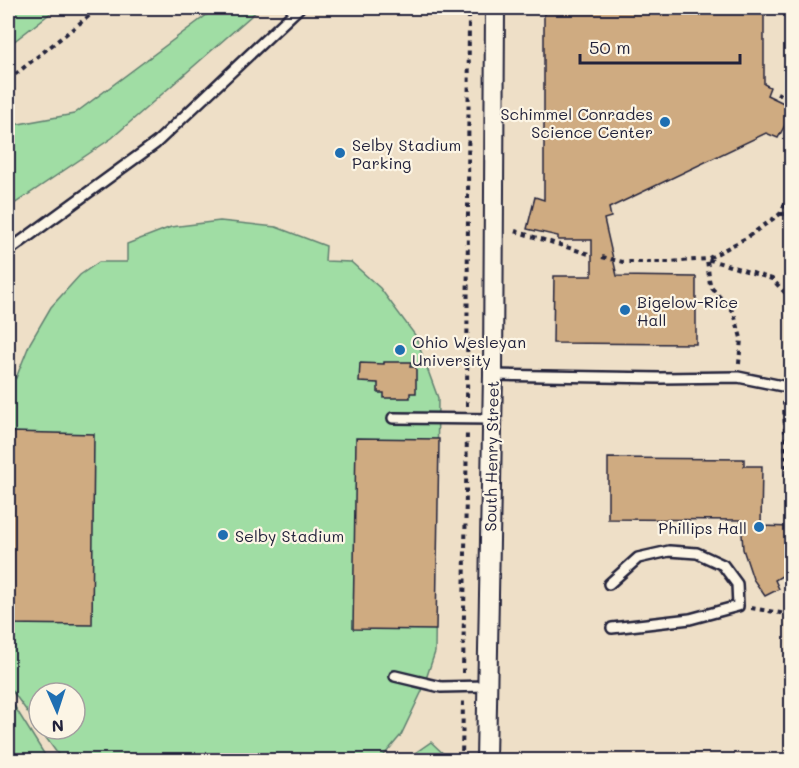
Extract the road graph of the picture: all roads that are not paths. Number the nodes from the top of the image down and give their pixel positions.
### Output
1 (298, 8) edge
2 (495, 8) edge
3 (8, 251) edge
4 (493, 375) junction
5 (787, 387) edge
6 (393, 417) dead end
7 (492, 419) junction
8 (609, 584) dead end
9 (612, 628) dead end
10 (395, 676) dead end
11 (488, 686) junction
12 (486, 760) edge

1 - 3 lane
2 - 4 street, South Henry Street
4 - 5 lane
4 - 7 street, South Henry Street
6 - 7 lane
7 - 11 street, South Henry Street
8 - 9 lane
10 - 11 lane
11 - 12 street, South Henry Street

